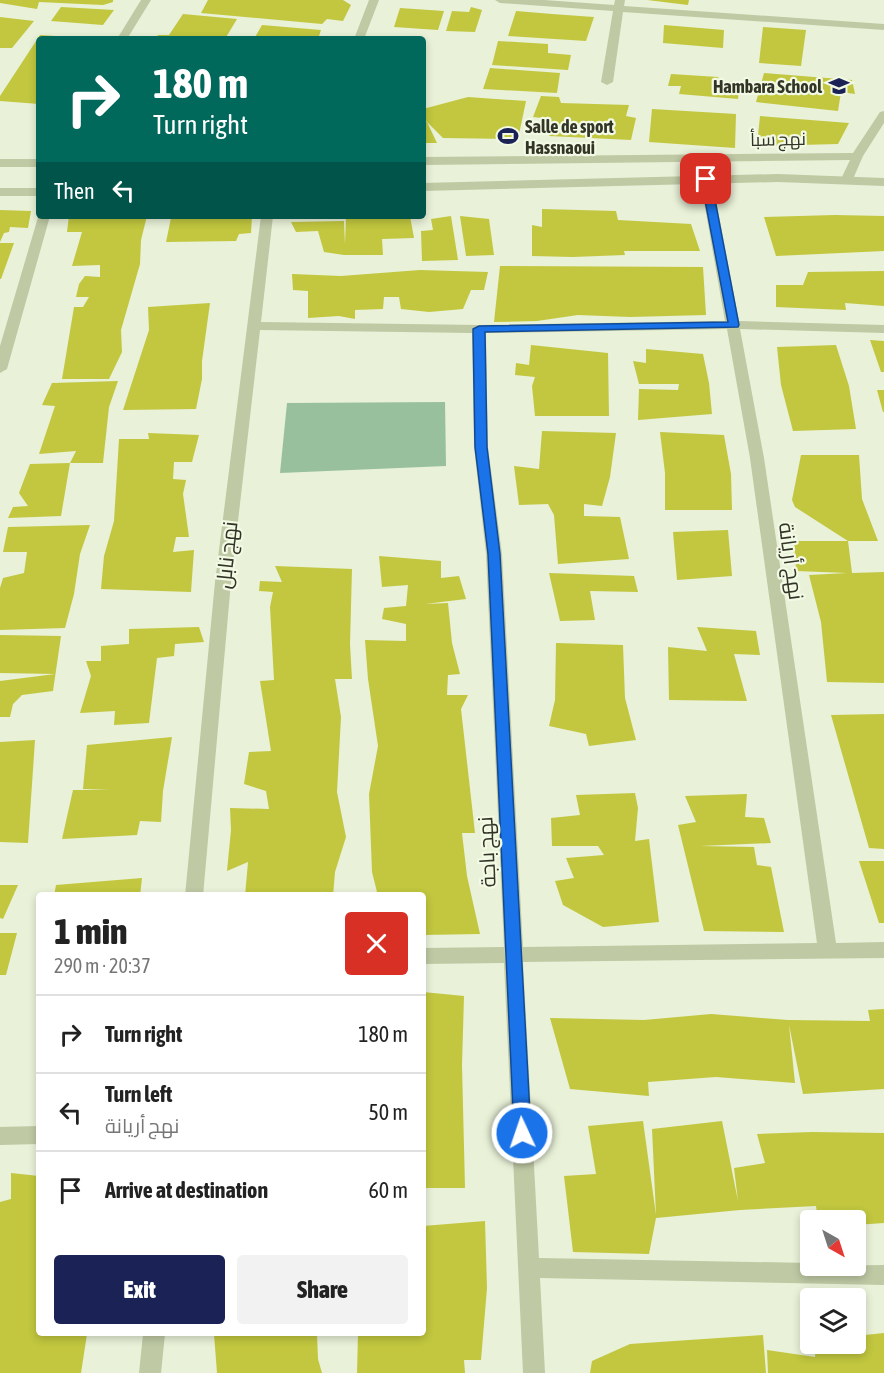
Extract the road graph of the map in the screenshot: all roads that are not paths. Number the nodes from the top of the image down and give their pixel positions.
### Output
1 (146, 0) edge
2 (374, 0) edge
3 (500, 0) edge
4 (619, 4) edge
5 (884, 27) edge
6 (124, 36) edge
7 (360, 36) edge
8 (607, 82) dead end
9 (884, 114) edge
10 (857, 156) junction
11 (426, 161) edge
12 (0, 163) edge
13 (36, 163) edge
14 (706, 179) junction
15 (847, 179) junction
16 (884, 182) edge
17 (426, 187) edge
18 (0, 192) edge
19 (36, 192) edge
20 (43, 219) edge
21 (267, 219) edge
22 (734, 325) junction
23 (255, 326) junction
24 (479, 329) junction
25 (884, 329) edge
26 (0, 369) edge
27 (194, 892) edge
28 (827, 950) junction
29 (884, 950) edge
30 (514, 954) junction
31 (426, 956) edge
32 (36, 1135) edge
33 (0, 1136) edge
34 (528, 1268) junction
35 (884, 1275) edge
36 (154, 1336) edge
37 (150, 1373) edge
38 (534, 1373) edge

1 - 6 street
2 - 7 street
3 - 4 street
4 - 5 street
4 - 8 street
9 - 10 street
10 - 11 street, نهج سبأ
10 - 15 street
12 - 13 street
14 - 15 street
14 - 17 street
14 - 22 street, نهج أريانة
15 - 16 street
18 - 19 street
20 - 26 street
21 - 23 street, نهج نابل
22 - 24 street
22 - 25 street
22 - 28 street, نهج أريانة
23 - 24 street
23 - 27 street, نهج نابل
24 - 30 street, نهج باجة
28 - 29 street
28 - 30 street
30 - 31 street
30 - 34 street, نهج باجة
32 - 33 street
34 - 35 street
34 - 38 street, نهج باجة
36 - 37 street

